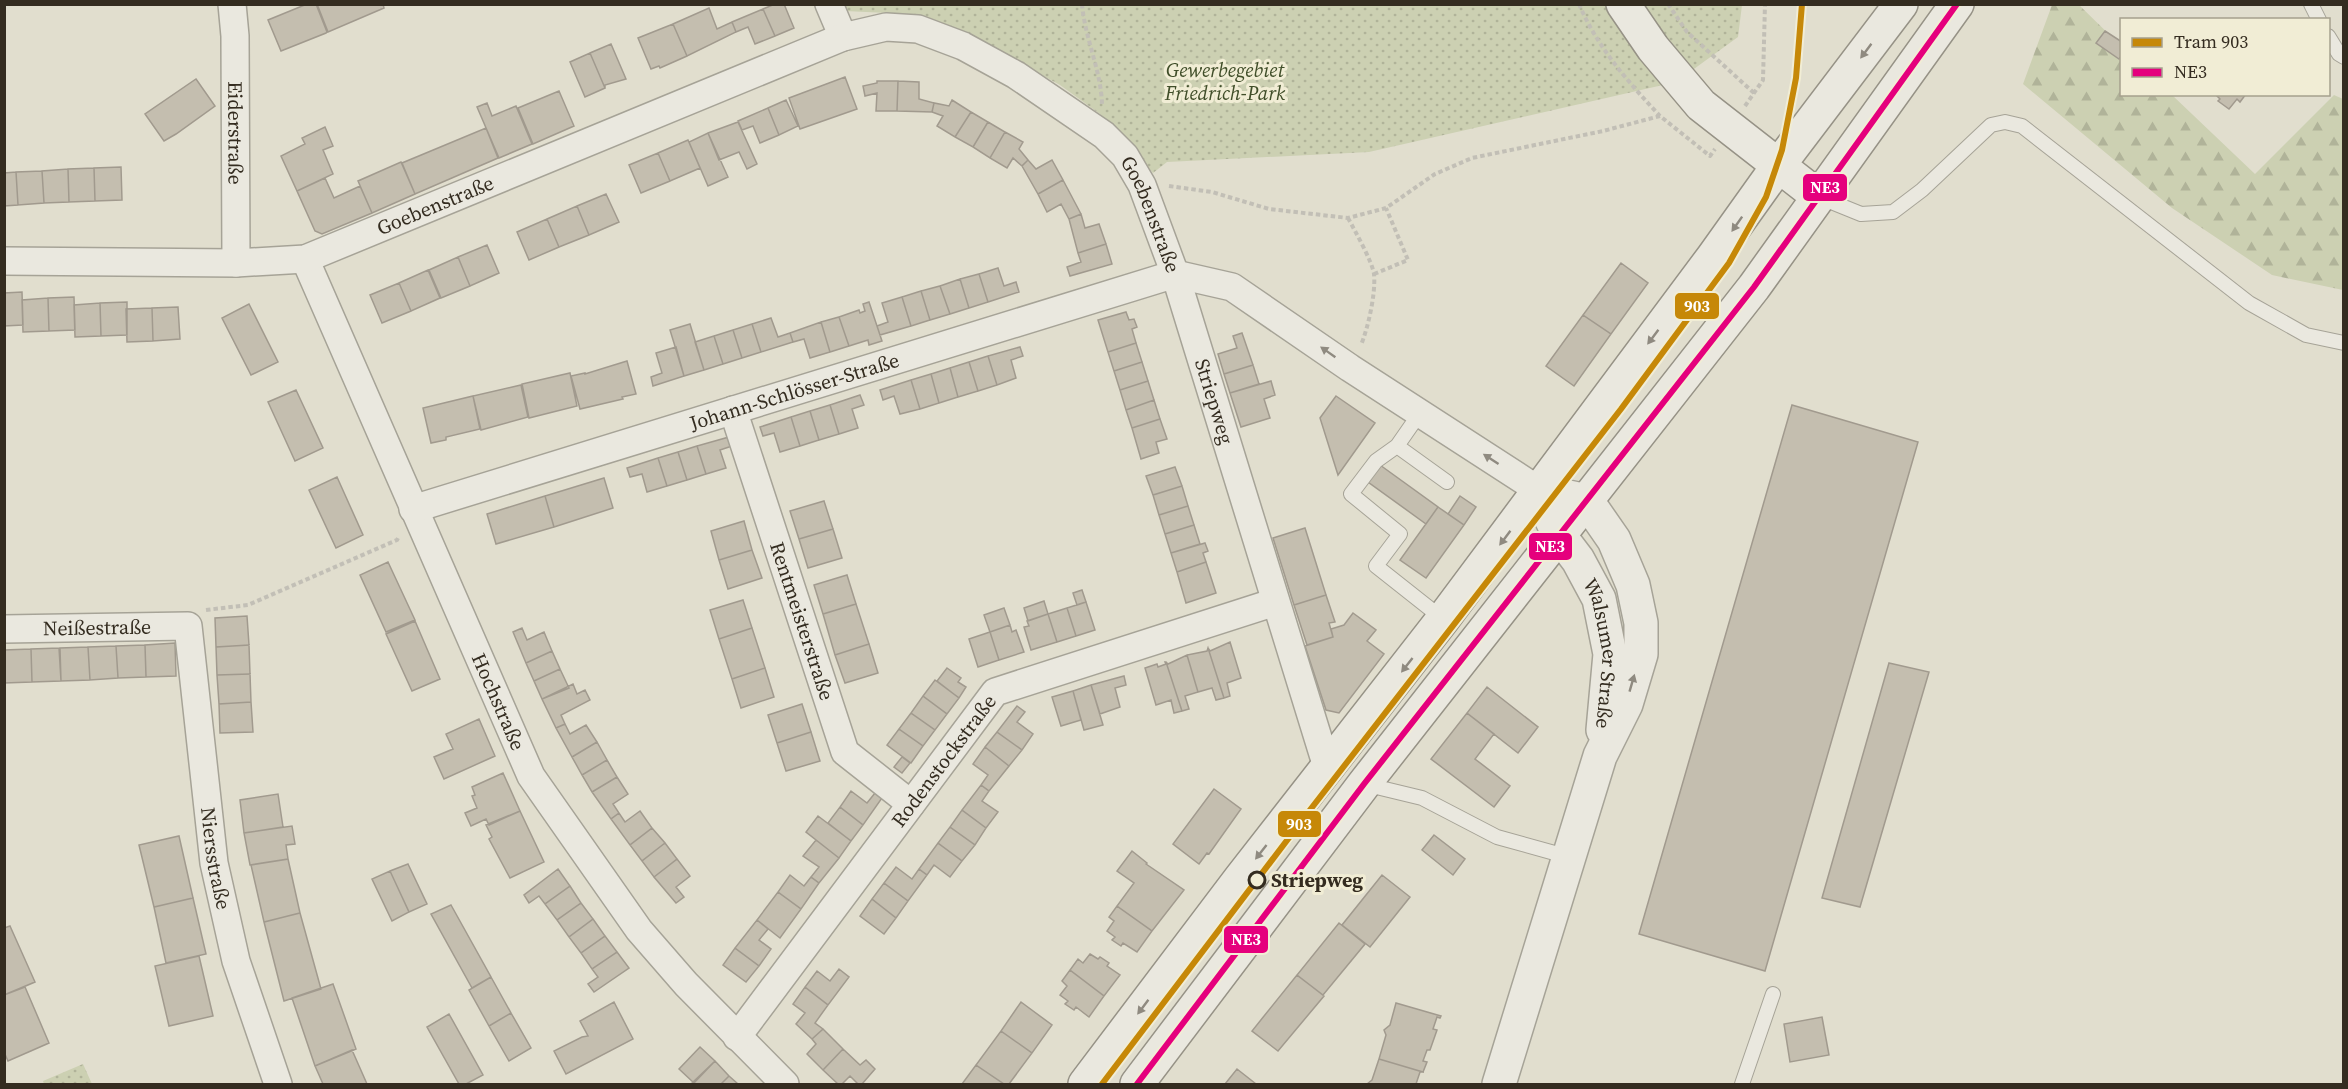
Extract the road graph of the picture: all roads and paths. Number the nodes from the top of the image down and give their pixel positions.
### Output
1 (232, 4) edge
2 (829, 4) edge
3 (1082, 4) edge
4 (1579, 4) edge
5 (1623, 4) edge
6 (1668, 4) edge
7 (1765, 4) edge
8 (1901, 4) edge
9 (1957, 4) edge
10 (2311, 4) edge
11 (2318, 18) edge
12 (843, 37) junction
13 (2330, 39) edge
14 (2343, 57) edge
15 (1754, 93) junction
16 (1659, 116) junction
17 (1730, 127) junction
18 (1104, 135) junction
19 (1778, 166) junction
20 (1142, 185) junction
21 (1819, 197) junction
22 (1386, 208) junction
23 (1348, 218) junction
24 (305, 259) junction
25 (4, 261) edge
26 (236, 263) junction
27 (1175, 274) junction
28 (1374, 274) junction
29 (2343, 343) edge
30 (1350, 368) junction
31 (733, 410) junction
32 (1420, 413) junction
33 (1397, 446) junction
34 (1448, 482) dead end
35 (1540, 491) junction
36 (1587, 501) junction
37 (413, 509) junction
38 (1559, 535) junction
39 (1275, 603) junction
40 (1443, 619) junction
41 (188, 626) junction
42 (4, 629) edge
43 (1600, 756) junction
44 (1327, 767) junction
45 (1364, 784) junction
46 (911, 804) junction
47 (1569, 857) junction
48 (1773, 993) dead end
49 (737, 1037) junction
50 (278, 1084) edge
51 (786, 1084) edge
52 (1085, 1084) edge
53 (1137, 1084) edge
54 (1499, 1084) edge
55 (1742, 1084) edge

1 - 26 street, Eiderstraße
2 - 12 street
3 - 18 path
4 - 16 path
5 - 17 main road
6 - 15 path
7 - 15 path
8 -> 19 main road
9 - 21 main road
10 - 11 lane
12 - 18 street, Goebenstraße
12 - 24 street, Goebenstraße
13 - 14 lane
15 - 17 path
16 - 17 path
16 - 22 path
17 - 19 main road
18 - 20 street, Goebenstraße
19 - 21 main road
19 -> 35 main road
20 - 23 path
20 - 27 street, Goebenstraße
21 - 29 lane
21 - 36 main road
22 - 23 path
22 - 28 path
23 - 28 path
24 - 26 street, Goebenstraße
24 - 37 street, Hochstraße
25 - 26 street, Goebenstraße
30 -> 27 street, Goebenstraße
27 - 31 street, Johann-Schlösser-Straße
27 - 39 street, Striepweg
28 - 30 path
30 - 32 street, Goebenstraße
31 - 37 street, Johann-Schlösser-Straße
31 - 46 street, Rentmeisterstraße
32 - 33 lane
35 -> 32 street, Goebenstraße
33 - 34 lane
33 - 40 lane
35 - 36 main road
35 - 38 main road, Walsumer Straße
35 -> 40 main road
36 - 38 main road
43 -> 36 main road, Walsumer Straße
37 - 41 path
37 - 49 street, Hochstraße
38 - 43 main road, Walsumer Straße
38 - 45 main road
39 - 44 street, Striepweg
39 - 46 street, Rodenstockstraße
40 -> 44 main road
41 - 42 street, Neißestraße
41 - 50 street, Niersstraße
43 - 47 main road, Walsumer Straße
44 -> 52 main road
45 - 47 lane
45 - 53 main road
46 - 49 street, Rodenstockstraße
47 - 54 main road, Walsumer Straße
48 - 55 lane
49 - 51 street, Hochstraße

